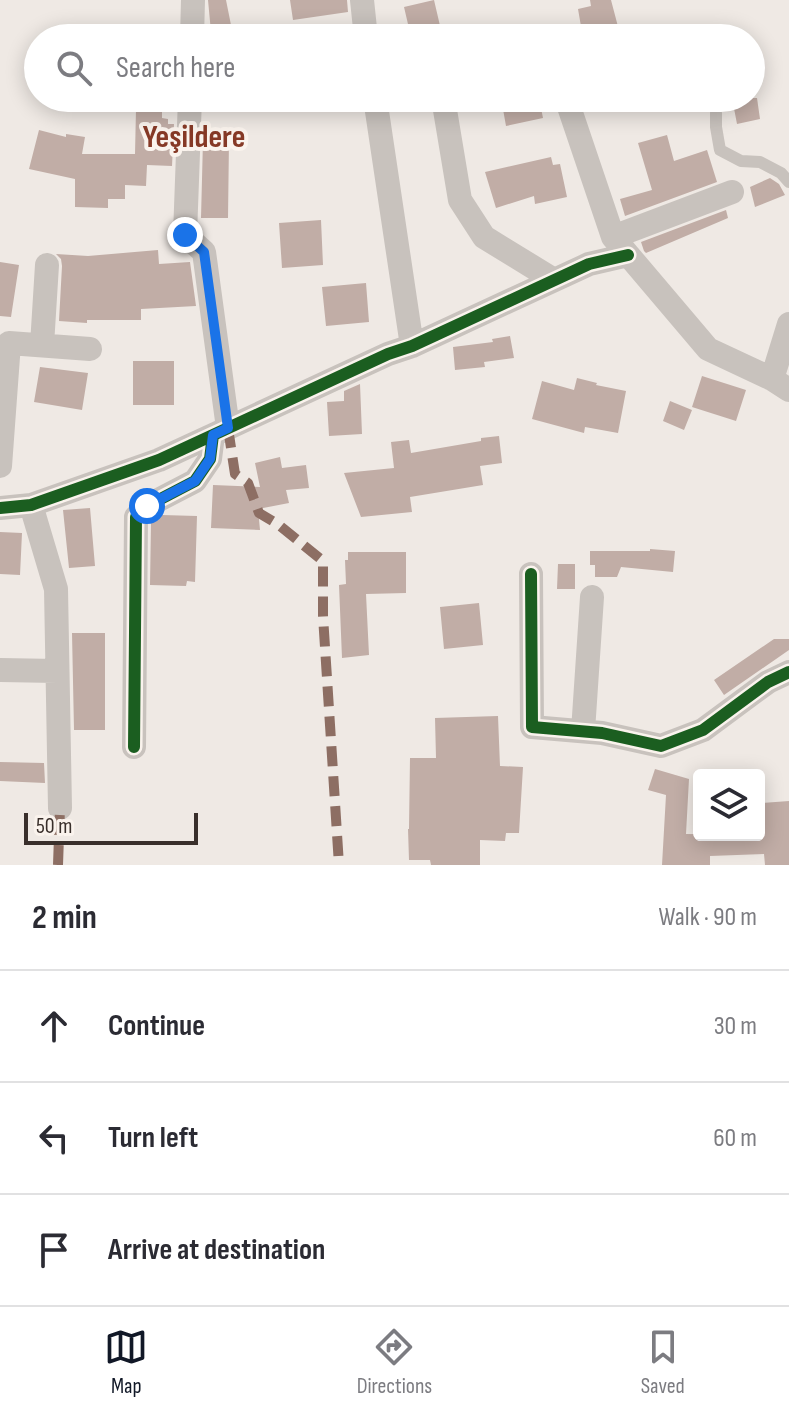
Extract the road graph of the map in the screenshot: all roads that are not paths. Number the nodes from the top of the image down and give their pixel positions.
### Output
1 (193, 0) edge
2 (362, 0) edge
3 (192, 24) edge
4 (365, 24) edge
5 (189, 112) edge
6 (377, 112) edge
7 (445, 112) edge
8 (571, 112) edge
9 (716, 113) dead end
10 (789, 182) edge
11 (732, 192) dead end
12 (621, 246) junction
13 (47, 265) dead end
14 (554, 280) junction
15 (789, 324) edge
16 (42, 345) junction
17 (412, 346) junction
18 (90, 349) dead end
19 (780, 384) edge
20 (221, 431) junction
21 (0, 466) edge
22 (31, 505) junction
23 (0, 508) edge
24 (531, 574) dead end
25 (592, 597) dead end
26 (0, 670) edge
27 (57, 671) junction
28 (789, 672) edge
29 (583, 731) junction
30 (134, 747) dead end
31 (60, 808) dead end

1 - 3 street
2 - 4 street
5 - 20 street
6 - 17 street
7 - 14 street
8 - 12 street
9 - 10 lane
11 - 12 street
12 - 14 street
12 - 19 street
13 - 16 street
14 - 17 street
15 - 19 street
16 - 18 street
16 - 21 street
17 - 20 street
20 - 22 street
20 - 30 street
22 - 23 street
22 - 27 street
24 - 29 street
25 - 29 street
26 - 27 street
27 - 31 street
28 - 29 street

